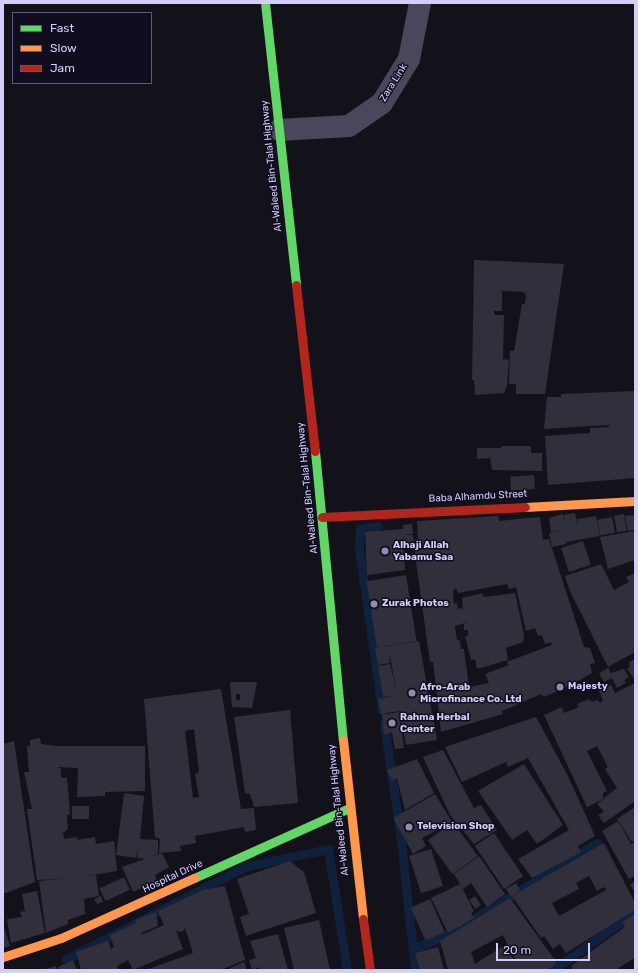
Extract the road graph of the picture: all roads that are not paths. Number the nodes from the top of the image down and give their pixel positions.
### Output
1 (265, 3) edge
2 (420, 3) edge
3 (279, 130) junction
4 (635, 501) edge
5 (322, 517) junction
6 (349, 808) junction
7 (3, 957) edge
8 (370, 970) edge

1 - 3 street, Al-Waleed Bin-Talal Highway
2 - 3 street, Zara Link
3 - 5 street, Al-Waleed Bin-Talal Highway
4 - 5 street, Baba Alhamdu Street
5 - 6 street, Al-Waleed Bin-Talal Highway
6 - 7 street, Hospital Drive
6 - 8 street, Al-Waleed Bin-Talal Highway

